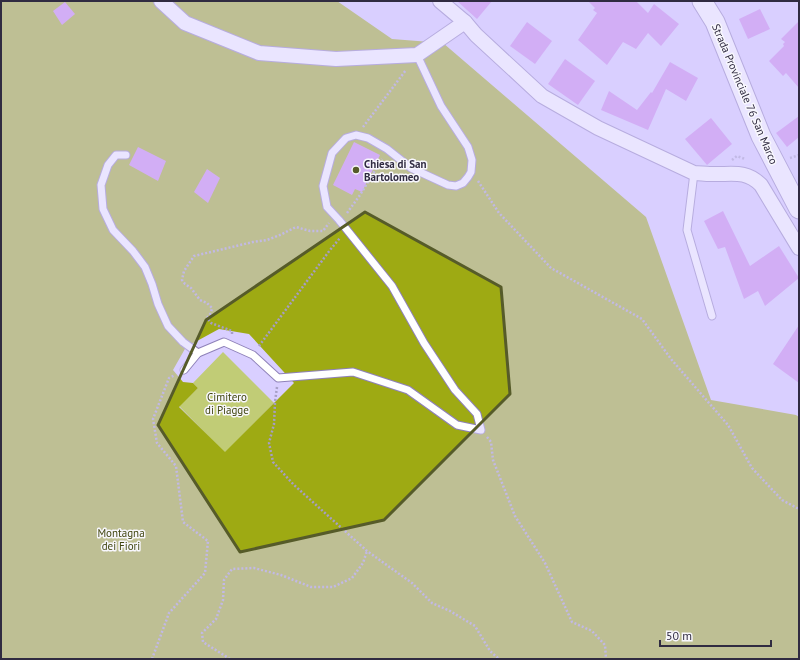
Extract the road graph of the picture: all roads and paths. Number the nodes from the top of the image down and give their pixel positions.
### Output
1 (161, 1) edge
2 (440, 1) edge
3 (702, 1) edge
4 (465, 22) junction
5 (417, 55) junction
6 (356, 135) junction
7 (387, 149) junction
8 (126, 155) dead end
9 (749, 161) dead end
10 (471, 170) junction
11 (694, 173) junction
12 (737, 173) junction
13 (799, 210) edge
14 (333, 214) junction
15 (339, 220) junction
16 (799, 248) edge
17 (712, 316) dead end
18 (228, 344) junction
19 (198, 353) junction
20 (253, 355) junction
21 (184, 370) joint
22 (278, 378) junction
23 (481, 430) junction
24 (799, 509) edge
25 (367, 551) junction
26 (152, 659) edge
27 (230, 659) edge
28 (499, 659) edge
29 (606, 659) edge

1 - 5 street
2 - 4 street
3 - 13 street, Strada Provinciale 76 San Marco
4 - 5 street
4 - 11 street
5 - 6 path
5 - 10 lane
6 - 7 lane
6 - 14 lane
7 - 10 lane
7 - 15 path
8 - 19 lane
9 - 12 path
10 - 24 path
11 - 12 street
11 - 17 lane
12 - 16 street
14 - 15 lane
14 - 18 path
15 - 20 path
15 - 23 lane
18 - 19 lane
18 - 20 lane
19 - 21 lane
20 - 22 lane
21 - 26 path
22 - 23 lane
22 - 25 path
23 - 29 path
25 - 27 path
25 - 28 path

